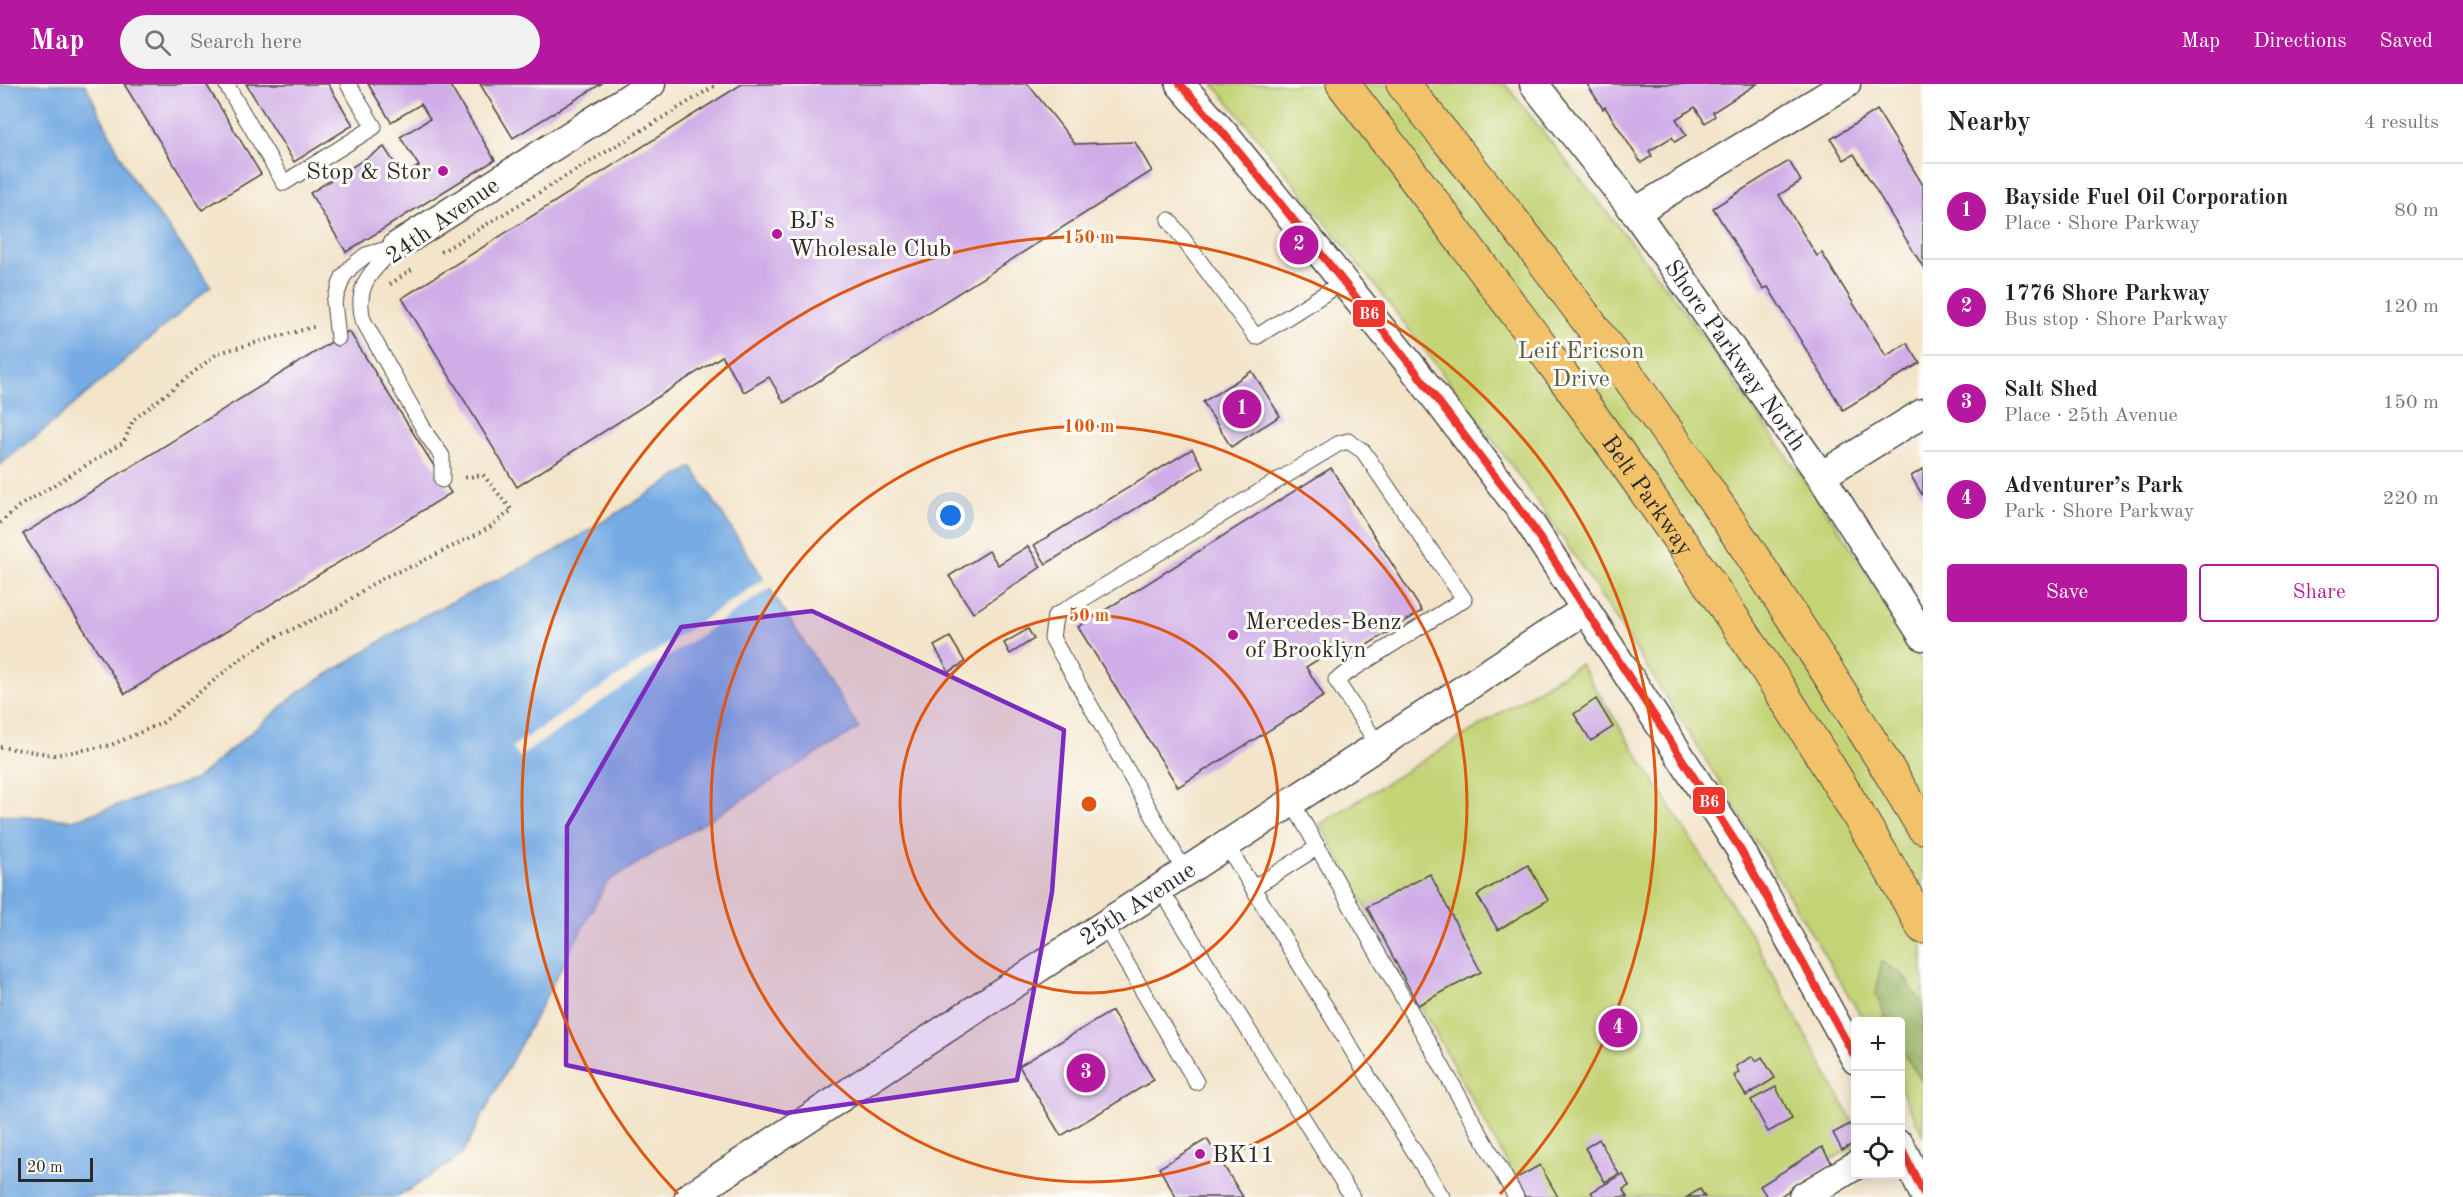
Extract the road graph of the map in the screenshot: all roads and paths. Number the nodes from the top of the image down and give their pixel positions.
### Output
1 (225, 84) edge
2 (348, 84) edge
3 (651, 84) edge
4 (717, 84) edge
5 (1180, 84) edge
6 (1343, 84) edge
7 (1403, 84) edge
8 (1534, 84) edge
9 (1846, 84) edge
10 (1635, 212) junction
11 (1169, 220) dead end
12 (397, 246) junction
13 (439, 254) dead end
14 (419, 266) dead end
15 (1343, 282) junction
16 (389, 284) dead end
17 (326, 323) dead end
18 (338, 338) dead end
19 (1923, 413) edge
20 (1821, 476) junction
21 (442, 480) joint
22 (0, 523) edge
23 (1586, 609) junction
24 (1923, 636) edge
25 (1378, 745) junction
26 (0, 747) edge
27 (1292, 802) junction
28 (1923, 827) edge
29 (1226, 844) junction
30 (1318, 847) junction
31 (1185, 872) junction
32 (1160, 888) junction
33 (1253, 888) junction
34 (1104, 925) junction
35 (1923, 927) edge
36 (1851, 1051) edge
37 (1196, 1082) dead end
38 (1905, 1155) edge
39 (1851, 1168) edge
40 (1923, 1192) edge
41 (689, 1197) edge
42 (1352, 1197) edge
43 (1442, 1197) edge
44 (1516, 1197) edge
45 (1803, 1197) edge

1 - 2 lane
3 - 12 street, 24th Avenue
4 - 13 path
5 - 15 street
6 - 35 highway, Belt Parkway
7 - 28 highway
8 - 10 street, Shore Parkway North
9 - 10 street
10 - 20 street, Shore Parkway North
11 - 15 lane
12 - 18 lane
12 - 21 lane, 24th Avenue
14 - 16 path
15 - 23 street
17 - 22 path
19 - 20 street
20 - 24 street, Shore Parkway North
21 - 26 path
23 - 25 street, 25th Avenue
23 - 36 street
25 - 27 street, 25th Avenue
25 - 31 lane
27 - 29 street, 25th Avenue
27 - 30 lane
29 - 31 street, 25th Avenue
29 - 33 lane
30 - 33 lane
30 - 44 lane
31 - 32 street, 25th Avenue
32 - 34 street, 25th Avenue
32 - 42 lane
33 - 43 lane
34 - 37 lane
34 - 41 street, 25th Avenue
38 - 40 street
39 - 45 street

